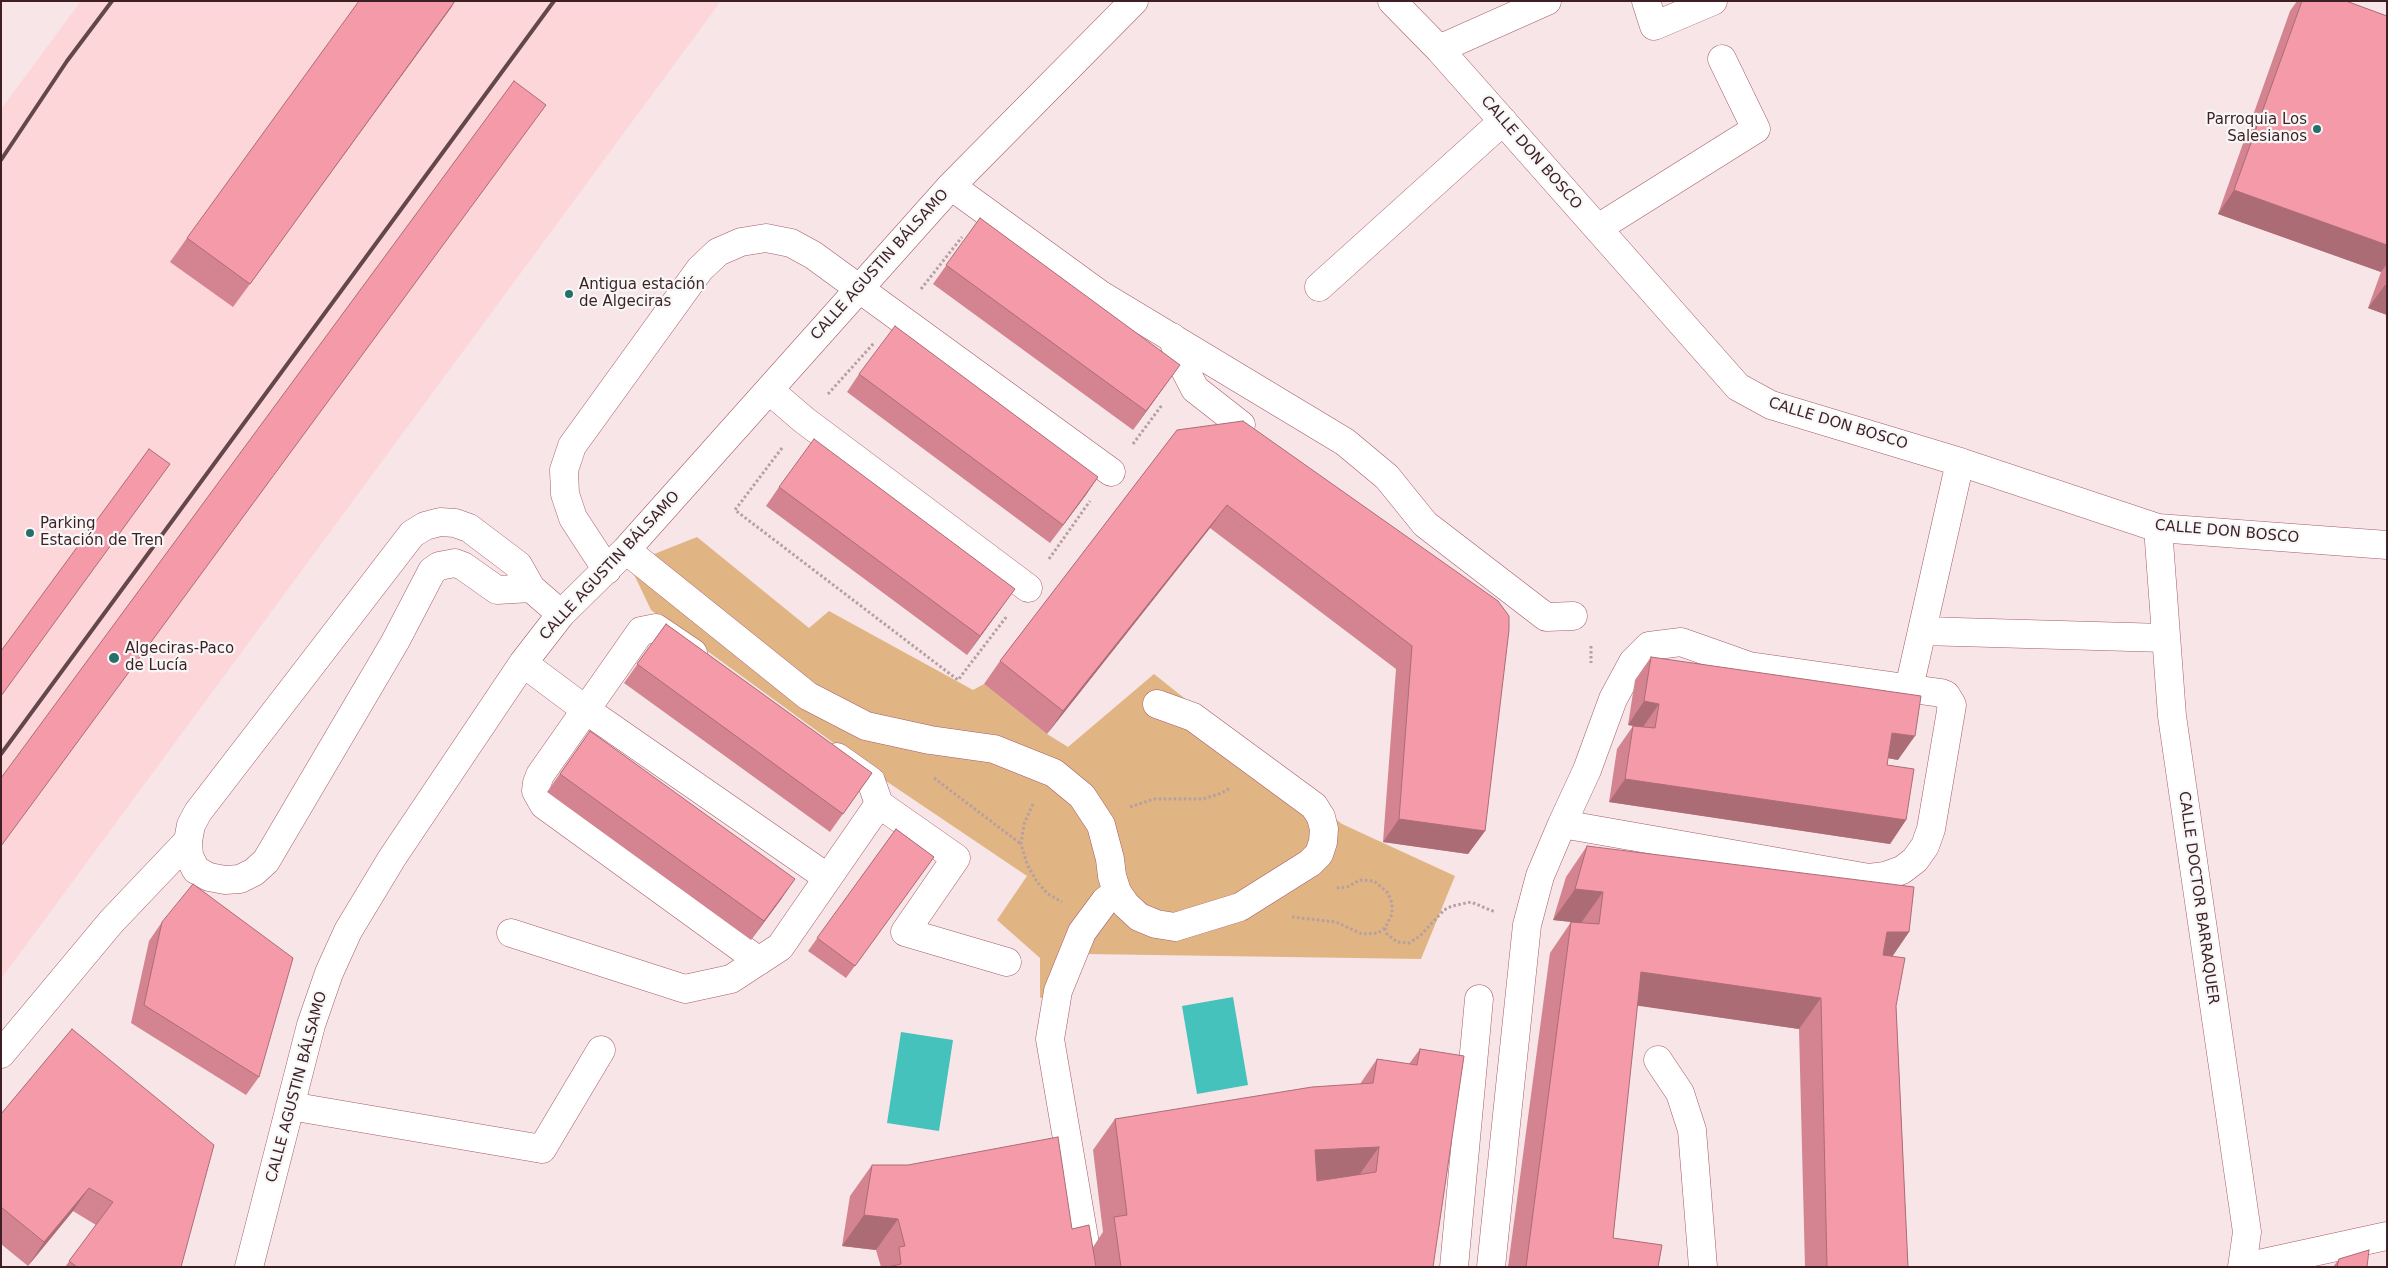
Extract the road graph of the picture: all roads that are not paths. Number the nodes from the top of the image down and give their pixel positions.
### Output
1 (1134, 1) edge
2 (1392, 1) edge
3 (1547, 1) edge
4 (1646, 1) edge
5 (1713, 1) edge
6 (1439, 49) junction
7 (1722, 59) dead end
8 (1503, 121) junction
9 (950, 186) junction
10 (1598, 228) junction
11 (1319, 288) dead end
12 (859, 289) junction
13 (1172, 337) junction
14 (769, 390) junction
15 (1241, 425) edge
16 (1960, 462) junction
17 (1111, 472) dead end
18 (2158, 528) junction
19 (402, 545) junction
20 (2387, 546) edge
21 (626, 550) junction
22 (607, 570) junction
23 (432, 572) junction
24 (531, 588) junction
25 (1028, 588) dead end
26 (561, 614) junction
27 (1573, 616) dead end
28 (1922, 631) junction
29 (2165, 638) junction
30 (523, 663) junction
31 (710, 666) edge
32 (1909, 688) junction
33 (1157, 704) dead end
34 (586, 710) junction
35 (814, 741) edge
36 (879, 804) junction
37 (1562, 824) junction
38 (188, 841) junction
39 (828, 878) junction
40 (1111, 896) junction
41 (511, 933) dead end
42 (759, 961) junction
43 (1007, 962) dead end
44 (1479, 999) dead end
45 (600, 1050) dead end
46 (1, 1054) edge
47 (1658, 1060) dead end
48 (290, 1106) junction
49 (2387, 1236) edge
50 (249, 1267) edge
51 (1089, 1267) edge
52 (1454, 1267) edge
53 (1491, 1267) edge
54 (1703, 1267) edge
55 (2244, 1267) edge

1 - 9 street, CALLE AGUSTIN BÁLSAMO
2 - 6 street, CALLE DON BOSCO
3 - 6 street
4 - 5 street
6 - 8 street, CALLE DON BOSCO
7 - 10 street
8 - 10 street, CALLE DON BOSCO
8 - 11 street
9 - 12 street, CALLE AGUSTIN BÁLSAMO
9 - 13 street
10 - 16 street, CALLE DON BOSCO
12 - 14 street, CALLE AGUSTIN BÁLSAMO
12 - 17 street
12 - 22 street
13 - 15 street
13 - 27 street
14 - 21 street, CALLE AGUSTIN BÁLSAMO
14 - 25 street
16 - 18 street, CALLE DON BOSCO
16 - 28 street
18 - 20 street, CALLE DON BOSCO
18 - 29 street, CALLE DOCTOR BARRAQUER
19 - 23 street
19 - 24 street
19 - 38 street
21 - 22 street, CALLE AGUSTIN BÁLSAMO
21 - 40 street
22 - 26 street, CALLE AGUSTIN BÁLSAMO
23 - 24 street
23 - 38 street
24 - 26 street
26 - 30 street, CALLE AGUSTIN BÁLSAMO
28 - 29 street
28 - 32 street
29 - 55 street, CALLE DOCTOR BARRAQUER
30 - 34 street
30 - 48 street, CALLE AGUSTIN BÁLSAMO
31 - 34 street
32 - 37 street
32 - 37 street
33 - 40 street
34 - 39 street
34 - 42 street
35 - 36 street
36 - 39 street
36 - 43 street
37 - 53 street
38 - 46 street
39 - 42 street
40 - 51 street
41 - 42 street
44 - 52 street
45 - 48 street
47 - 54 street
48 - 50 street, CALLE AGUSTIN BÁLSAMO
49 - 55 street

